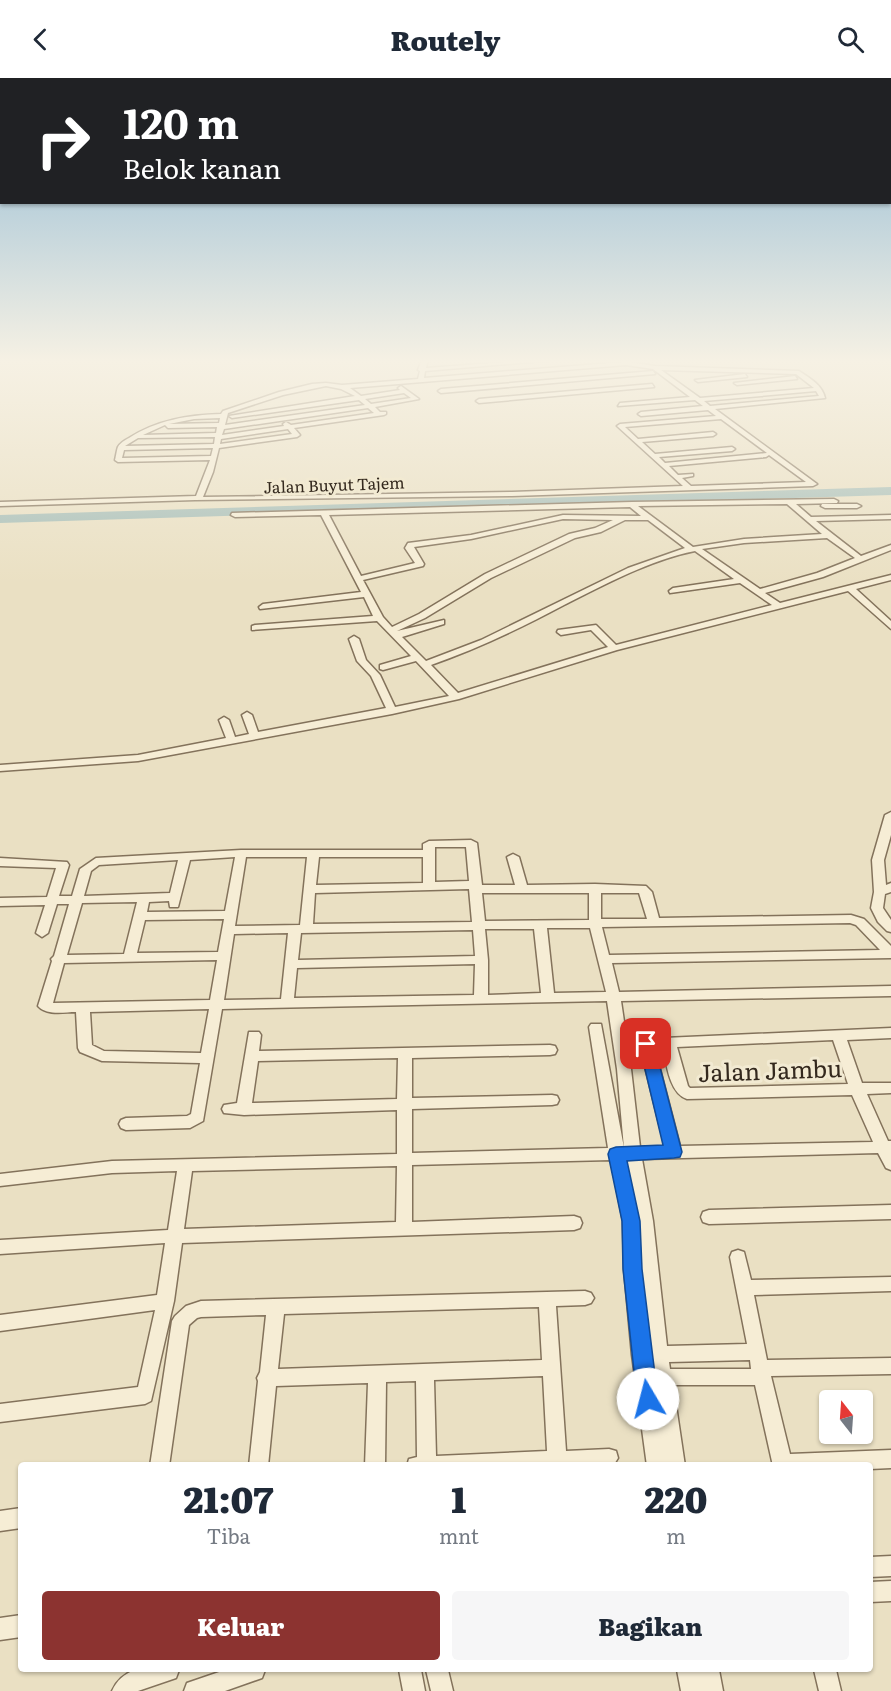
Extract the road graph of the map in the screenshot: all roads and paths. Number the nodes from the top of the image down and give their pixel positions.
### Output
1 (141, 434) edge
2 (159, 434) edge
3 (218, 434) edge
4 (296, 434) edge
5 (629, 434) edge
6 (714, 434) edge
7 (746, 434) edge
8 (136, 437) junction
9 (637, 441) junction
10 (215, 447) junction
11 (120, 448) junction
12 (645, 449) junction
13 (732, 449) junction
14 (766, 455) dead end
15 (653, 456) junction
16 (743, 457) junction
17 (213, 458) junction
18 (662, 465) junction
19 (691, 475) dead end
20 (676, 477) junction
21 (688, 487) junction
22 (626, 491) junction
23 (197, 498) junction
24 (834, 501) dead end
25 (0, 504) edge
26 (632, 504) junction
27 (791, 504) junction
28 (857, 506) dead end
29 (324, 513) junction
30 (235, 515) dead end
31 (624, 517) junction
32 (891, 517) edge
33 (649, 518) junction
34 (811, 519) junction
35 (829, 536) junction
36 (891, 547) edge
37 (694, 550) junction
38 (862, 560) junction
39 (891, 578) edge
40 (359, 579) junction
41 (741, 580) junction
42 (881, 580) junction
43 (850, 588) junction
44 (891, 588) edge
45 (673, 591) dead end
46 (758, 592) junction
47 (365, 594) junction
48 (263, 607) dead end
49 (776, 607) junction
50 (378, 618) junction
51 (441, 622) dead end
52 (891, 626) edge
53 (255, 628) dead end
54 (561, 632) dead end
55 (393, 634) junction
56 (354, 639) dead end
57 (614, 648) junction
58 (420, 661) junction
59 (383, 667) dead end
60 (456, 697) junction
61 (392, 711) junction
62 (247, 714) dead end
63 (224, 720) dead end
64 (255, 737) junction
65 (232, 741) junction
66 (0, 768) edge
67 (891, 815) edge
68 (886, 850) edge
69 (241, 853) junction
70 (313, 854) junction
71 (428, 854) junction
72 (185, 855) junction
73 (513, 857) dead end
74 (0, 862) edge
75 (429, 886) junction
76 (476, 887) junction
77 (595, 888) junction
78 (310, 889) junction
79 (522, 889) junction
80 (885, 890) edge
81 (175, 897) junction
82 (144, 898) junction
83 (73, 900) junction
84 (53, 901) junction
85 (0, 902) edge
86 (230, 915) junction
87 (139, 916) junction
88 (171, 916) junction
89 (654, 922) junction
90 (595, 923) junction
91 (540, 924) junction
92 (479, 925) junction
93 (300, 929) junction
94 (228, 930) junction
95 (42, 933) dead end
96 (885, 934) edge
97 (891, 954) edge
98 (224, 956) junction
99 (129, 958) junction
100 (57, 959) junction
101 (603, 959) junction
102 (482, 960) junction
103 (291, 964) junction
104 (891, 991) edge
105 (613, 995) junction
106 (548, 997) junction
107 (481, 998) junction
108 (287, 1002) junction
109 (215, 1004) junction
110 (82, 1007) junction
111 (641, 1023) dead end
112 (596, 1027) dead end
113 (891, 1033) edge
114 (254, 1035) dead end
115 (838, 1035) junction
116 (550, 1050) dead end
117 (405, 1054) junction
118 (251, 1056) junction
119 (206, 1058) junction
120 (891, 1088) edge
121 (858, 1089) junction
122 (552, 1100) dead end
123 (405, 1105) junction
124 (126, 1124) dead end
125 (888, 1147) edge
126 (674, 1152) junction
127 (625, 1154) junction
128 (406, 1160) junction
129 (891, 1164) edge
130 (185, 1167) junction
131 (0, 1180) edge
132 (891, 1212) edge
133 (710, 1217) dead end
134 (574, 1223) dead end
135 (404, 1230) junction
136 (176, 1236) junction
137 (0, 1247) edge
138 (738, 1257) dead end
139 (891, 1284) edge
140 (743, 1288) junction
141 (585, 1298) dead end
142 (547, 1299) junction
143 (165, 1301) junction
144 (276, 1306) junction
145 (0, 1323) edge
146 (650, 1354) junction
147 (759, 1366) junction
148 (891, 1366) edge
149 (550, 1368) junction
150 (426, 1374) junction
151 (377, 1376) junction
152 (654, 1377) junction
153 (266, 1378) junction
154 (0, 1413) edge
155 (609, 1458) dead end
156 (891, 1459) edge
157 (558, 1461) junction
158 (160, 1462) edge
159 (258, 1462) edge
160 (375, 1462) edge
161 (427, 1462) edge
162 (525, 1462) edge
163 (657, 1462) edge
164 (675, 1462) edge
165 (782, 1462) edge
166 (837, 1462) edge
167 (18, 1518) edge
168 (0, 1521) edge
169 (873, 1566) edge
170 (891, 1566) edge
171 (891, 1591) edge
172 (873, 1592) edge
173 (18, 1626) edge
174 (0, 1629) edge
175 (162, 1672) edge
176 (248, 1672) edge
177 (410, 1672) edge
178 (437, 1672) edge
179 (688, 1672) edge
180 (708, 1672) edge
181 (825, 1672) edge
182 (131, 1683) edge
183 (195, 1691) edge
184 (414, 1691) edge
185 (442, 1691) edge
186 (692, 1691) edge
187 (712, 1691) edge
188 (830, 1691) edge

1 - 8 street
2 - 8 street
3 - 10 street
4 - 10 street
5 - 9 street
6 - 9 street
7 - 21 street, Jalan Buyut Tajem
8 - 11 street
9 - 12 street
10 - 11 street
10 - 17 street
11 - 17 street
12 - 13 street
12 - 15 street
13 - 15 street
13 - 16 street
14 - 16 street
15 - 18 street
16 - 18 street
17 - 23 street
18 - 20 street
19 - 20 street
20 - 21 street
21 - 22 street, Jalan Buyut Tajem
22 - 23 street, Jalan Buyut Tajem
22 - 26 street
23 - 25 street, Jalan Buyut Tajem
24 - 27 street
26 - 27 street
26 - 29 street
26 - 33 street
27 - 28 street
27 - 34 street
29 - 30 street
29 - 40 street
31 - 33 street
31 - 40 street
31 - 55 street
32 - 34 street
33 - 37 street
34 - 35 street
35 - 37 street
35 - 38 street
36 - 38 street
37 - 41 street
37 - 58 street
38 - 46 street
39 - 42 street
40 - 47 street
41 - 45 street
41 - 46 street
42 - 43 street
42 - 44 street
43 - 49 street
43 - 52 street
46 - 49 street
47 - 48 street
47 - 50 street
49 - 57 street
50 - 53 street
50 - 55 street
51 - 55 street
54 - 57 street
55 - 58 street
56 - 61 street
57 - 60 street
58 - 59 street
58 - 60 street
60 - 61 street
61 - 64 street
62 - 64 street
63 - 65 street
64 - 65 street
65 - 66 street
67 - 68 street
68 - 80 street
69 - 70 street
69 - 72 street
69 - 86 street
70 - 71 street
70 - 78 street
71 - 75 street
71 - 76 street
72 - 81 street
72 - 83 street
73 - 79 street
74 - 84 street
75 - 76 street
75 - 78 street
76 - 79 street
76 - 92 street
77 - 79 street
77 - 89 street
77 - 90 street
78 - 93 street
80 - 96 street
81 - 82 street
81 - 88 street
82 - 83 street
82 - 87 street
83 - 84 street
83 - 100 street
84 - 85 street
84 - 95 street
86 - 88 street
86 - 94 street
87 - 88 street
87 - 99 street
89 - 90 street
89 - 96 street
90 - 91 street
90 - 101 street
91 - 92 street
91 - 106 street
92 - 93 street
92 - 102 street
93 - 94 street
93 - 103 street
94 - 98 street
96 - 97 street
97 - 101 street
98 - 99 street
98 - 109 street
99 - 100 street
100 - 110 street
101 - 105 street
102 - 103 street
102 - 107 street
103 - 108 street
104 - 105 street
105 - 106 street
105 - 127 street
106 - 107 street
107 - 108 street
108 - 109 street
109 - 110 street
109 - 119 street
110 - 119 street
111 - 126 street
112 - 127 street
113 - 115 street
114 - 118 street
115 - 121 street
115 - 121 street, Jalan Jambu
116 - 117 street
117 - 118 street
117 - 123 street
118 - 123 street
119 - 124 street
120 - 121 street, Jalan Jambu
121 - 125 street
122 - 123 street
123 - 128 street
125 - 126 street
125 - 129 street
126 - 127 street
127 - 128 street
127 - 146 street
128 - 130 street
128 - 135 street
130 - 131 street
130 - 136 street
132 - 133 street
134 - 135 street
135 - 136 street
136 - 137 street
136 - 143 street
138 - 140 street
139 - 140 street
140 - 147 street
141 - 142 street
142 - 144 street
142 - 149 street
143 - 145 street
143 - 154 street
144 - 153 street
144 - 158 street
146 - 147 street
146 - 152 street
147 - 148 street
147 - 152 street
147 - 165 street
149 - 150 street
149 - 157 street
150 - 151 street
150 - 161 street
151 - 153 street
151 - 160 street
152 - 163 street
152 - 164 street
153 - 159 street
155 - 157 street
156 - 166 street
157 - 162 street
167 - 168 street
169 - 170 street
171 - 172 street
173 - 174 street
175 - 182 street
176 - 183 street
177 - 184 street
178 - 185 street
179 - 186 street
180 - 187 street
181 - 188 street

